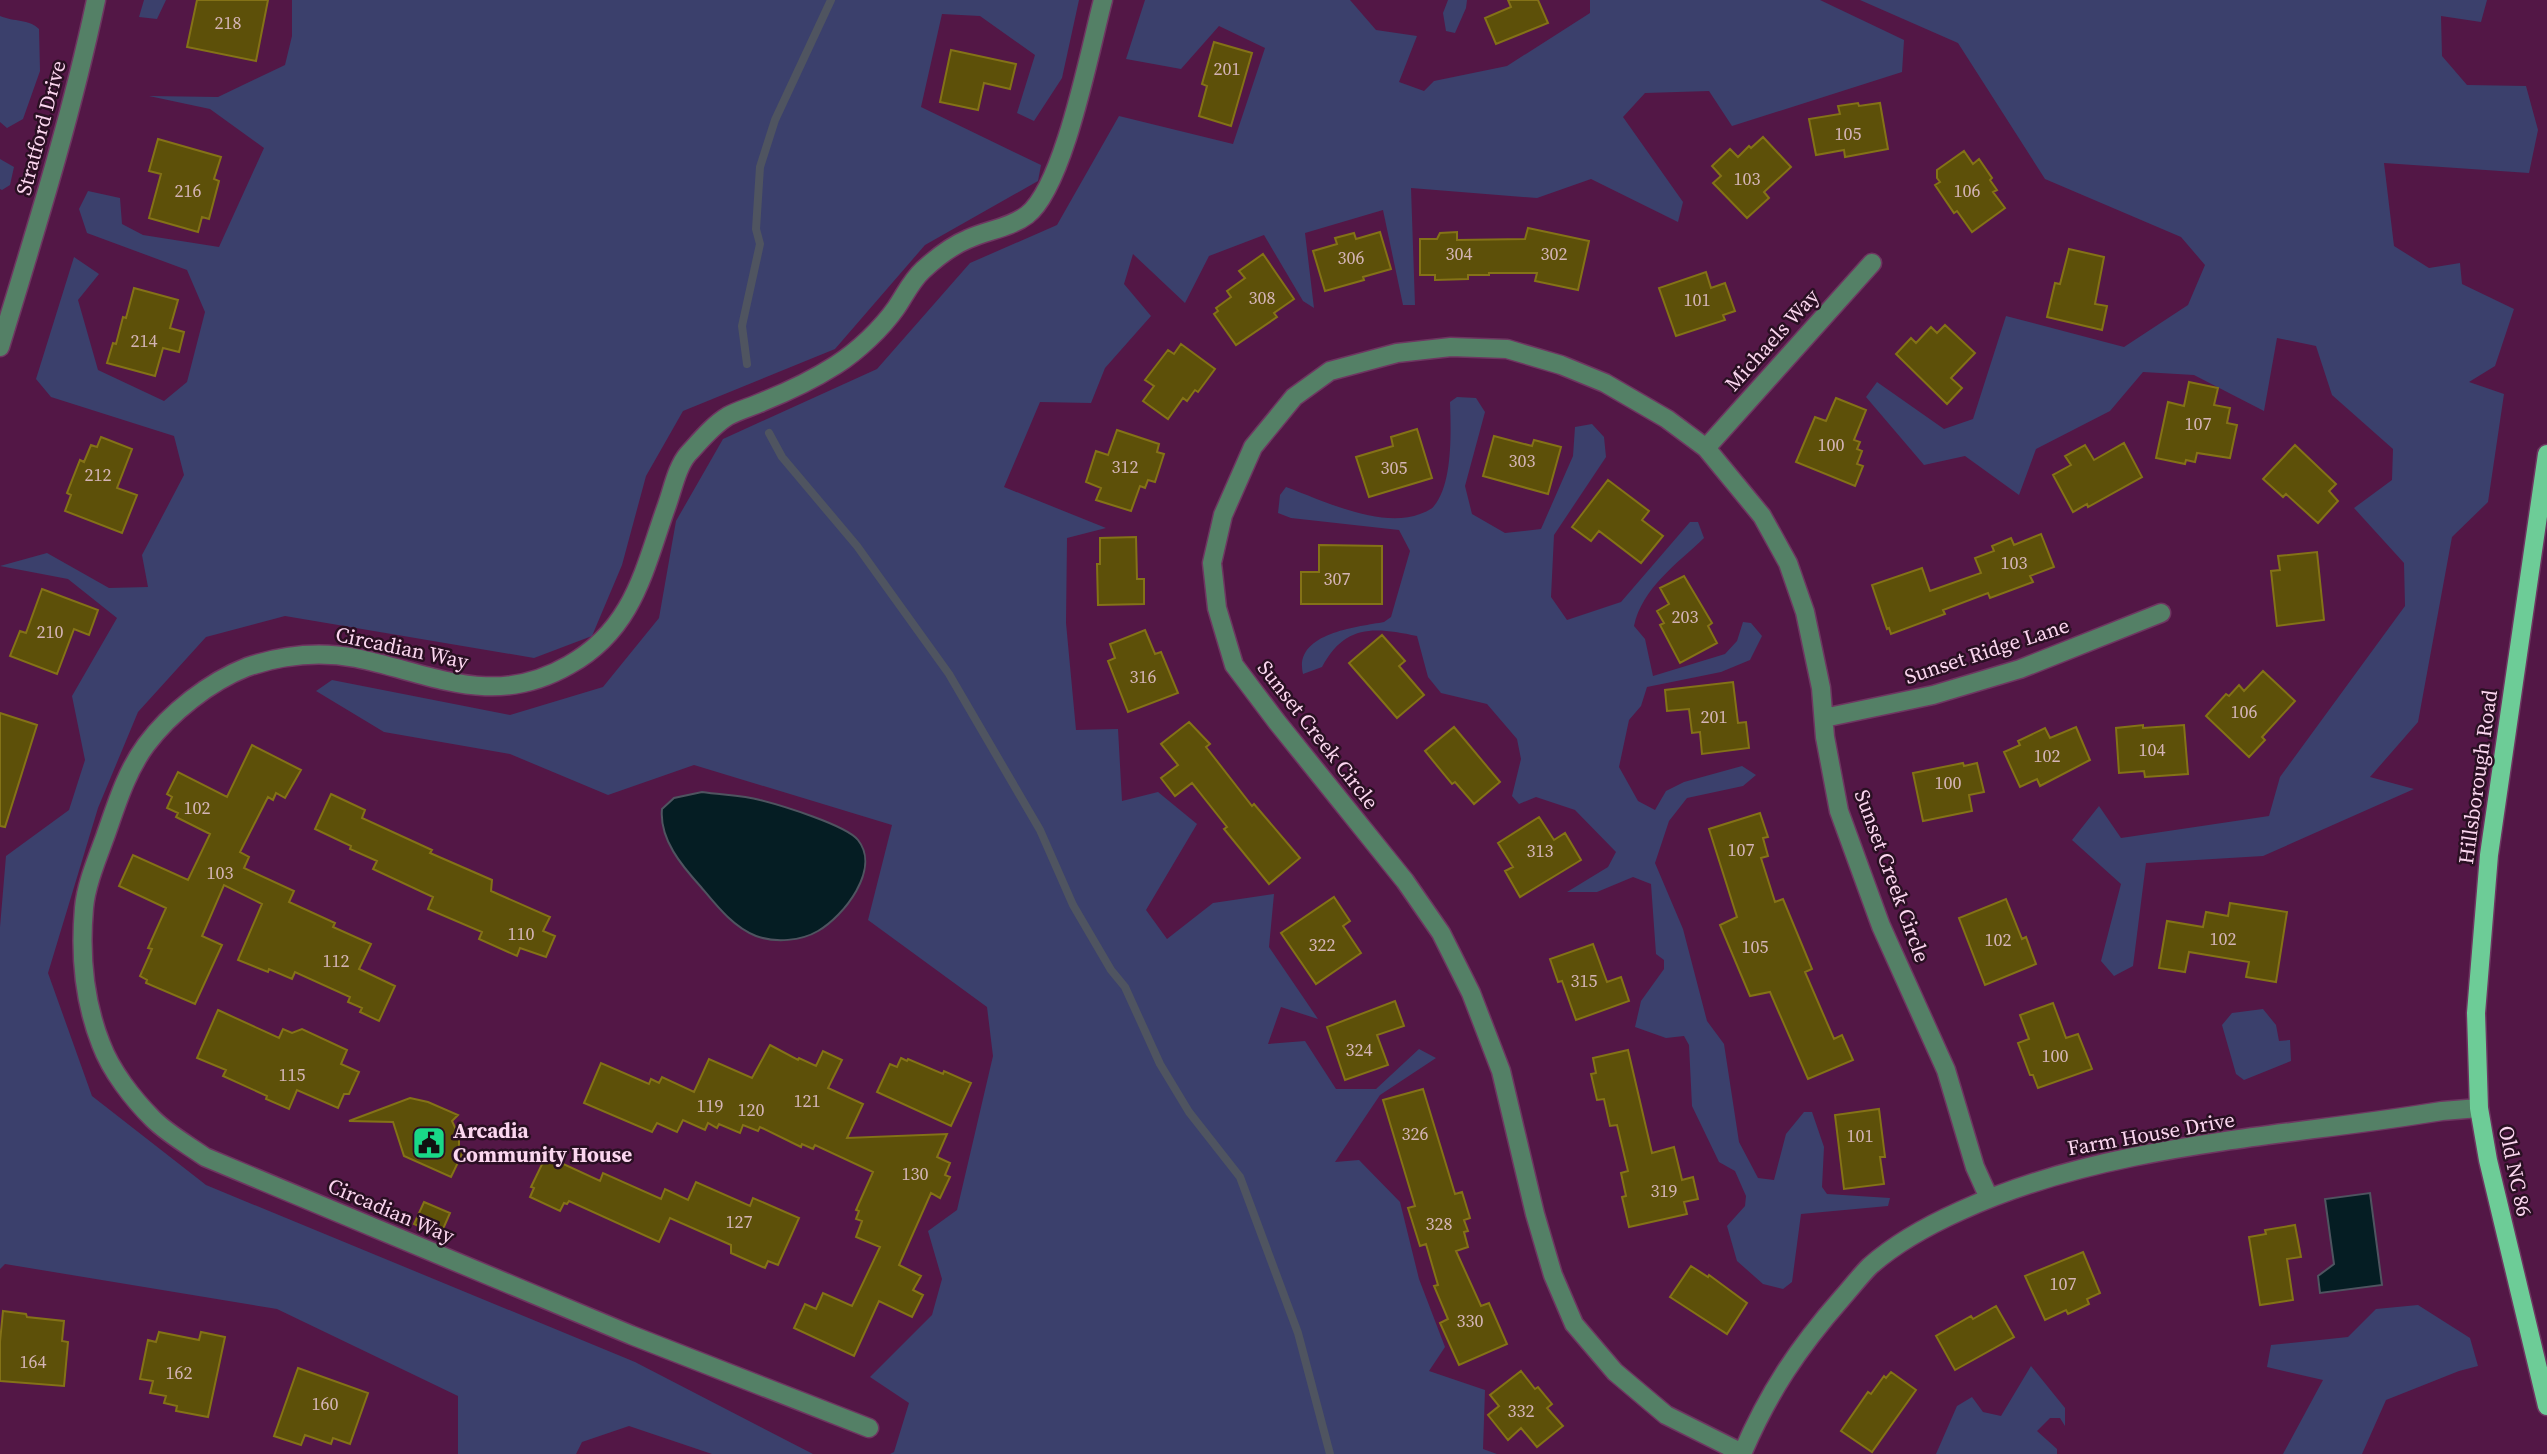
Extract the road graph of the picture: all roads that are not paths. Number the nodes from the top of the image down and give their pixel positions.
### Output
1 (96, 0) edge
2 (1103, 0) edge
3 (1872, 263) dead end
4 (0, 347) edge
5 (1706, 448) junction
6 (2547, 454) edge
7 (2161, 613) dead end
8 (1824, 719) junction
9 (2479, 1108) junction
10 (1989, 1198) junction
11 (2547, 1406) edge
12 (869, 1429) dead end
13 (1742, 1453) edge

1 - 4 street, Stratford Drive
2 - 12 street, Circadian Way
3 - 5 street, Michaels Way
5 - 8 street, Sunset Creek Circle
5 - 13 street, Sunset Creek Circle
6 - 9 main road, Hillsborough Road
7 - 8 street, Sunset Ridge Lane
8 - 10 street, Sunset Creek Circle
9 - 10 street, Farm House Drive
9 - 11 main road, Old NC 86
10 - 13 street, Farm House Drive

